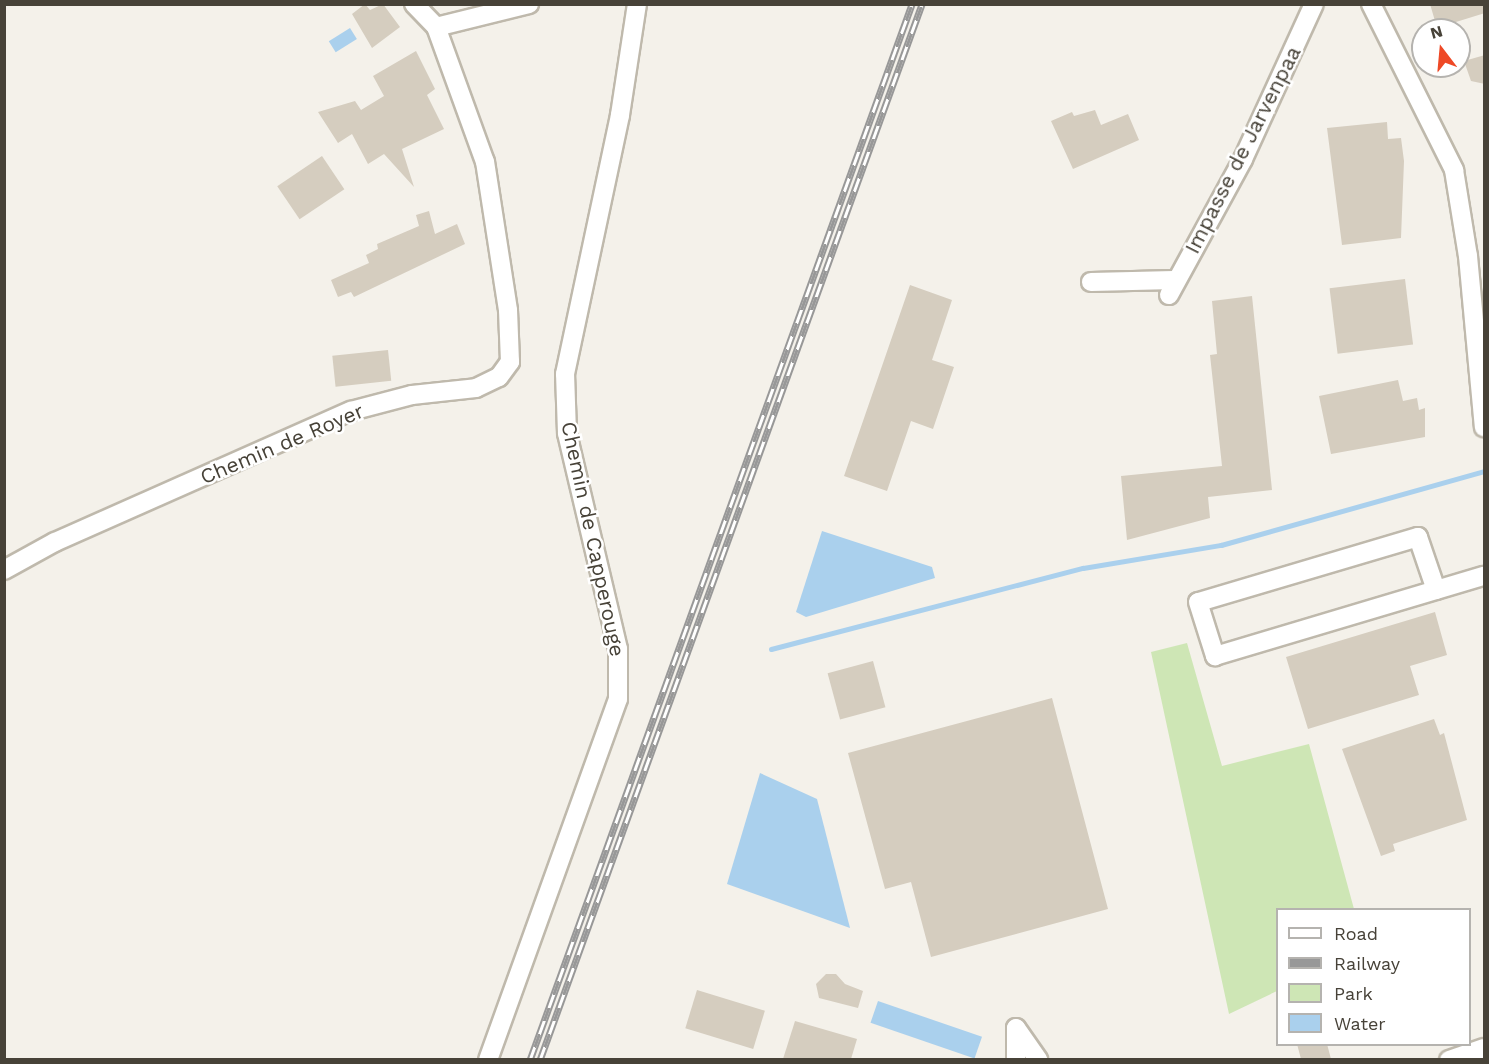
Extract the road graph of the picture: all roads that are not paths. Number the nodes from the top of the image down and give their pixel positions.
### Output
1 (414, 4) edge
2 (529, 4) edge
3 (637, 4) edge
4 (1314, 4) edge
5 (1371, 4) edge
6 (436, 27) junction
7 (1091, 282) dead end
8 (1485, 426) edge
9 (4, 570) edge
10 (1485, 576) edge
11 (1436, 590) junction
12 (1485, 1048) edge
13 (488, 1059) edge
14 (1017, 1059) edge
15 (1038, 1059) edge
16 (1449, 1059) edge

1 - 6 street
2 - 6 street
3 - 13 street, Chemin de Capperouge
4 - 7 street, Impasse de Jarvenpaa
5 - 8 street
6 - 9 street, Chemin de Royer
10 - 11 street
11 - 11 street
12 - 16 street
14 - 15 street

